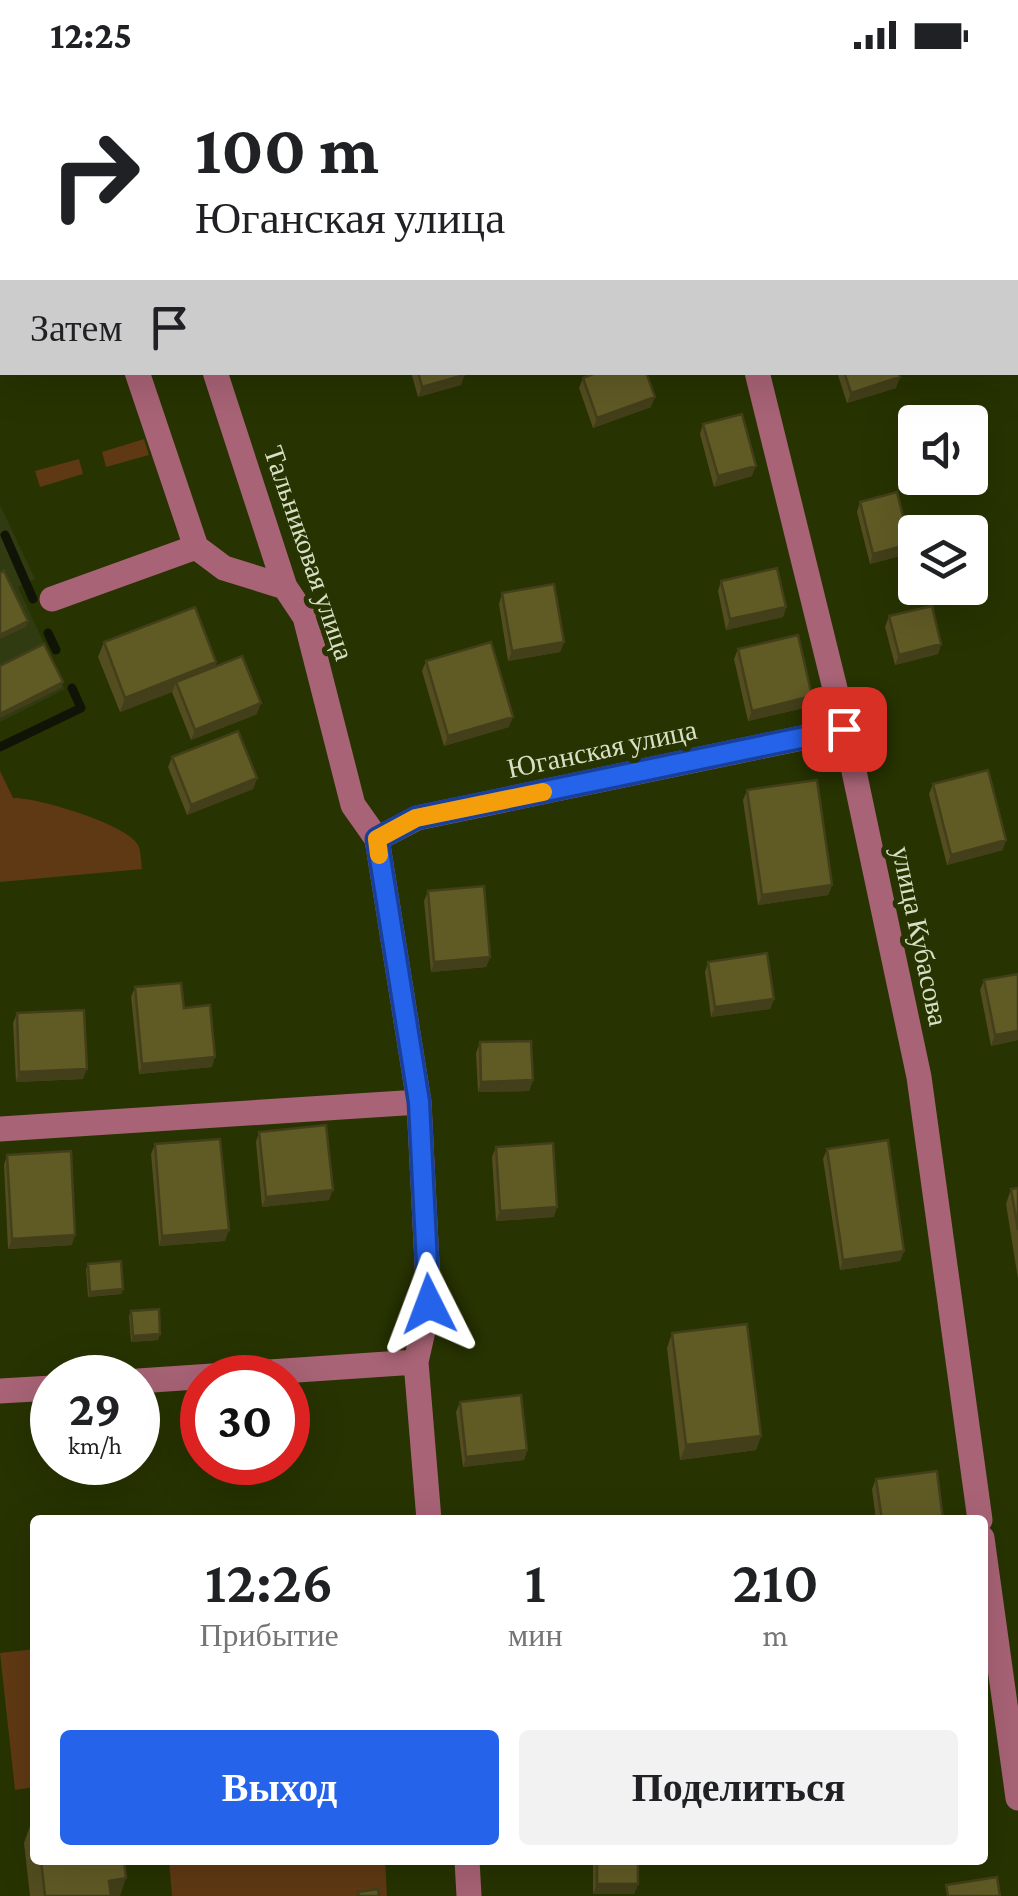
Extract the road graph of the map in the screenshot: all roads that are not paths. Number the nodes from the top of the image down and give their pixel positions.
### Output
1 (138, 375) edge
2 (216, 375) edge
3 (758, 375) edge
4 (196, 547) junction
5 (285, 587) junction
6 (52, 600) dead end
7 (844, 729) junction
8 (377, 839) junction
9 (419, 1102) junction
10 (0, 1129) edge
11 (416, 1362) junction
12 (160, 1380) edge
13 (30, 1389) edge
14 (0, 1391) edge
15 (429, 1515) edge
16 (979, 1515) edge
17 (988, 1581) edge
18 (1018, 1798) edge
19 (467, 1865) edge
20 (469, 1896) edge

1 - 4 street
2 - 5 street, Тальниковая улица
3 - 7 street, улица Кубасова
4 - 5 street
4 - 6 street
5 - 8 street, Тальниковая улица
7 - 8 street, Юганская улица
7 - 16 street, улица Кубасова
8 - 9 street, Тальниковая улица
9 - 10 street
9 - 11 street, Тальниковая улица
11 - 12 street
11 - 15 street, Тальниковая улица
13 - 14 street
17 - 18 street
19 - 20 street

